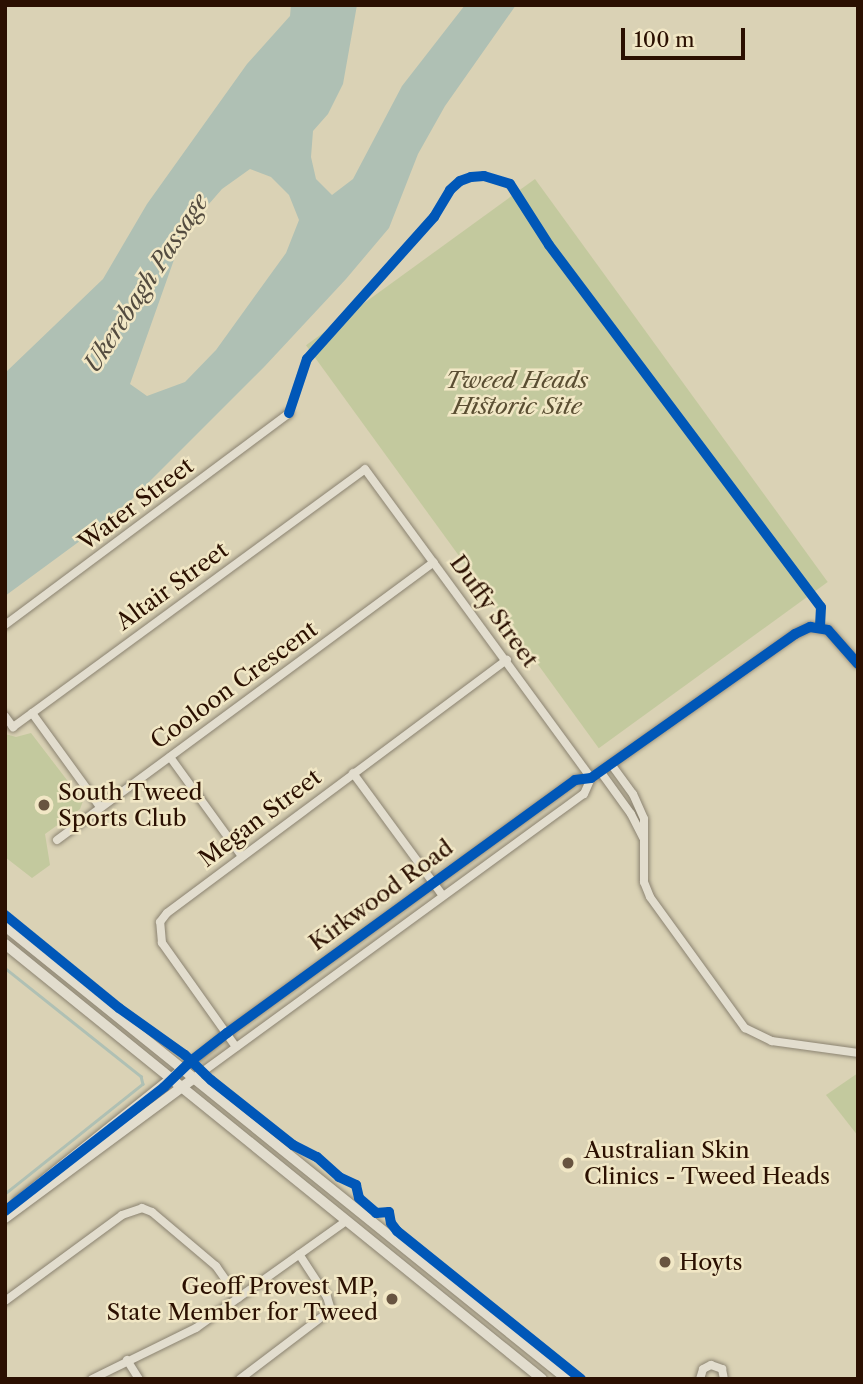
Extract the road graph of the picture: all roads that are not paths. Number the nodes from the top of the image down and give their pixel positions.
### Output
1 (289, 413) dead end
2 (365, 469) joint
3 (434, 562) junction
4 (5, 625) edge
5 (506, 660) junction
6 (858, 664) edge
7 (32, 713) junction
8 (5, 716) edge
9 (170, 757) junction
10 (611, 764) junction
11 (600, 771) junction
12 (353, 773) junction
13 (591, 778) junction
14 (100, 807) junction
15 (643, 838) junction
16 (57, 840) dead end
17 (240, 855) junction
18 (433, 883) junction
19 (443, 896) junction
20 (5, 926) edge
21 (5, 944) edge
22 (227, 1033) junction
23 (236, 1046) junction
24 (858, 1053) edge
25 (183, 1069) junction
26 (194, 1078) junction
27 (177, 1083) junction
28 (5, 1212) edge
29 (361, 1212) junction
30 (5, 1218) edge
31 (346, 1220) junction
32 (299, 1254) junction
33 (238, 1298) junction
34 (5, 1301) edge
35 (127, 1360) junction
36 (92, 1379) edge
37 (139, 1379) edge
38 (240, 1379) edge
39 (542, 1379) edge
40 (568, 1379) edge
41 (700, 1379) edge
42 (724, 1379) edge

1 - 4 street, Water Street
2 - 3 street, Duffy Street
2 - 7 street, Altair Street
3 - 5 street, Duffy Street
3 - 9 street, Cooloon Crescent
5 - 12 street, Megan Street
5 - 13 street, Duffy Street
6 - 10 street, Kirkwood Road
7 - 8 street, Altair Street
7 - 14 street
9 - 14 street, Cooloon Crescent
9 - 17 street
10 - 11 street, Kirkwood Road
10 - 15 street
11 - 13 street, Kirkwood Road
11 - 15 street
12 - 17 street, Megan Street
12 - 18 street
13 - 18 street, Kirkwood Road
13 - 19 street, Kirkwood Road
14 - 16 street, Cooloon Crescent
15 - 24 street
17 - 22 street, Megan Street
18 - 19 street
18 - 22 street, Kirkwood Road
19 - 23 street, Kirkwood Road
20 - 25 main road
21 - 27 main road
22 - 23 street, Megan Street
22 - 25 street, Kirkwood Road
23 - 26 street, Kirkwood Road
25 - 26 main road
25 - 27 street, Kirkwood Road
26 - 27 street, Kirkwood Road
26 - 29 main road
27 - 28 street, Kirkwood Road
27 - 30 street, Kirkwood Road
27 - 31 main road
29 - 31 main road
29 - 40 main road
31 - 32 street
31 - 39 main road
32 - 33 street
32 - 38 street
33 - 34 street
33 - 35 street
35 - 36 street
35 - 37 street
41 - 42 street

